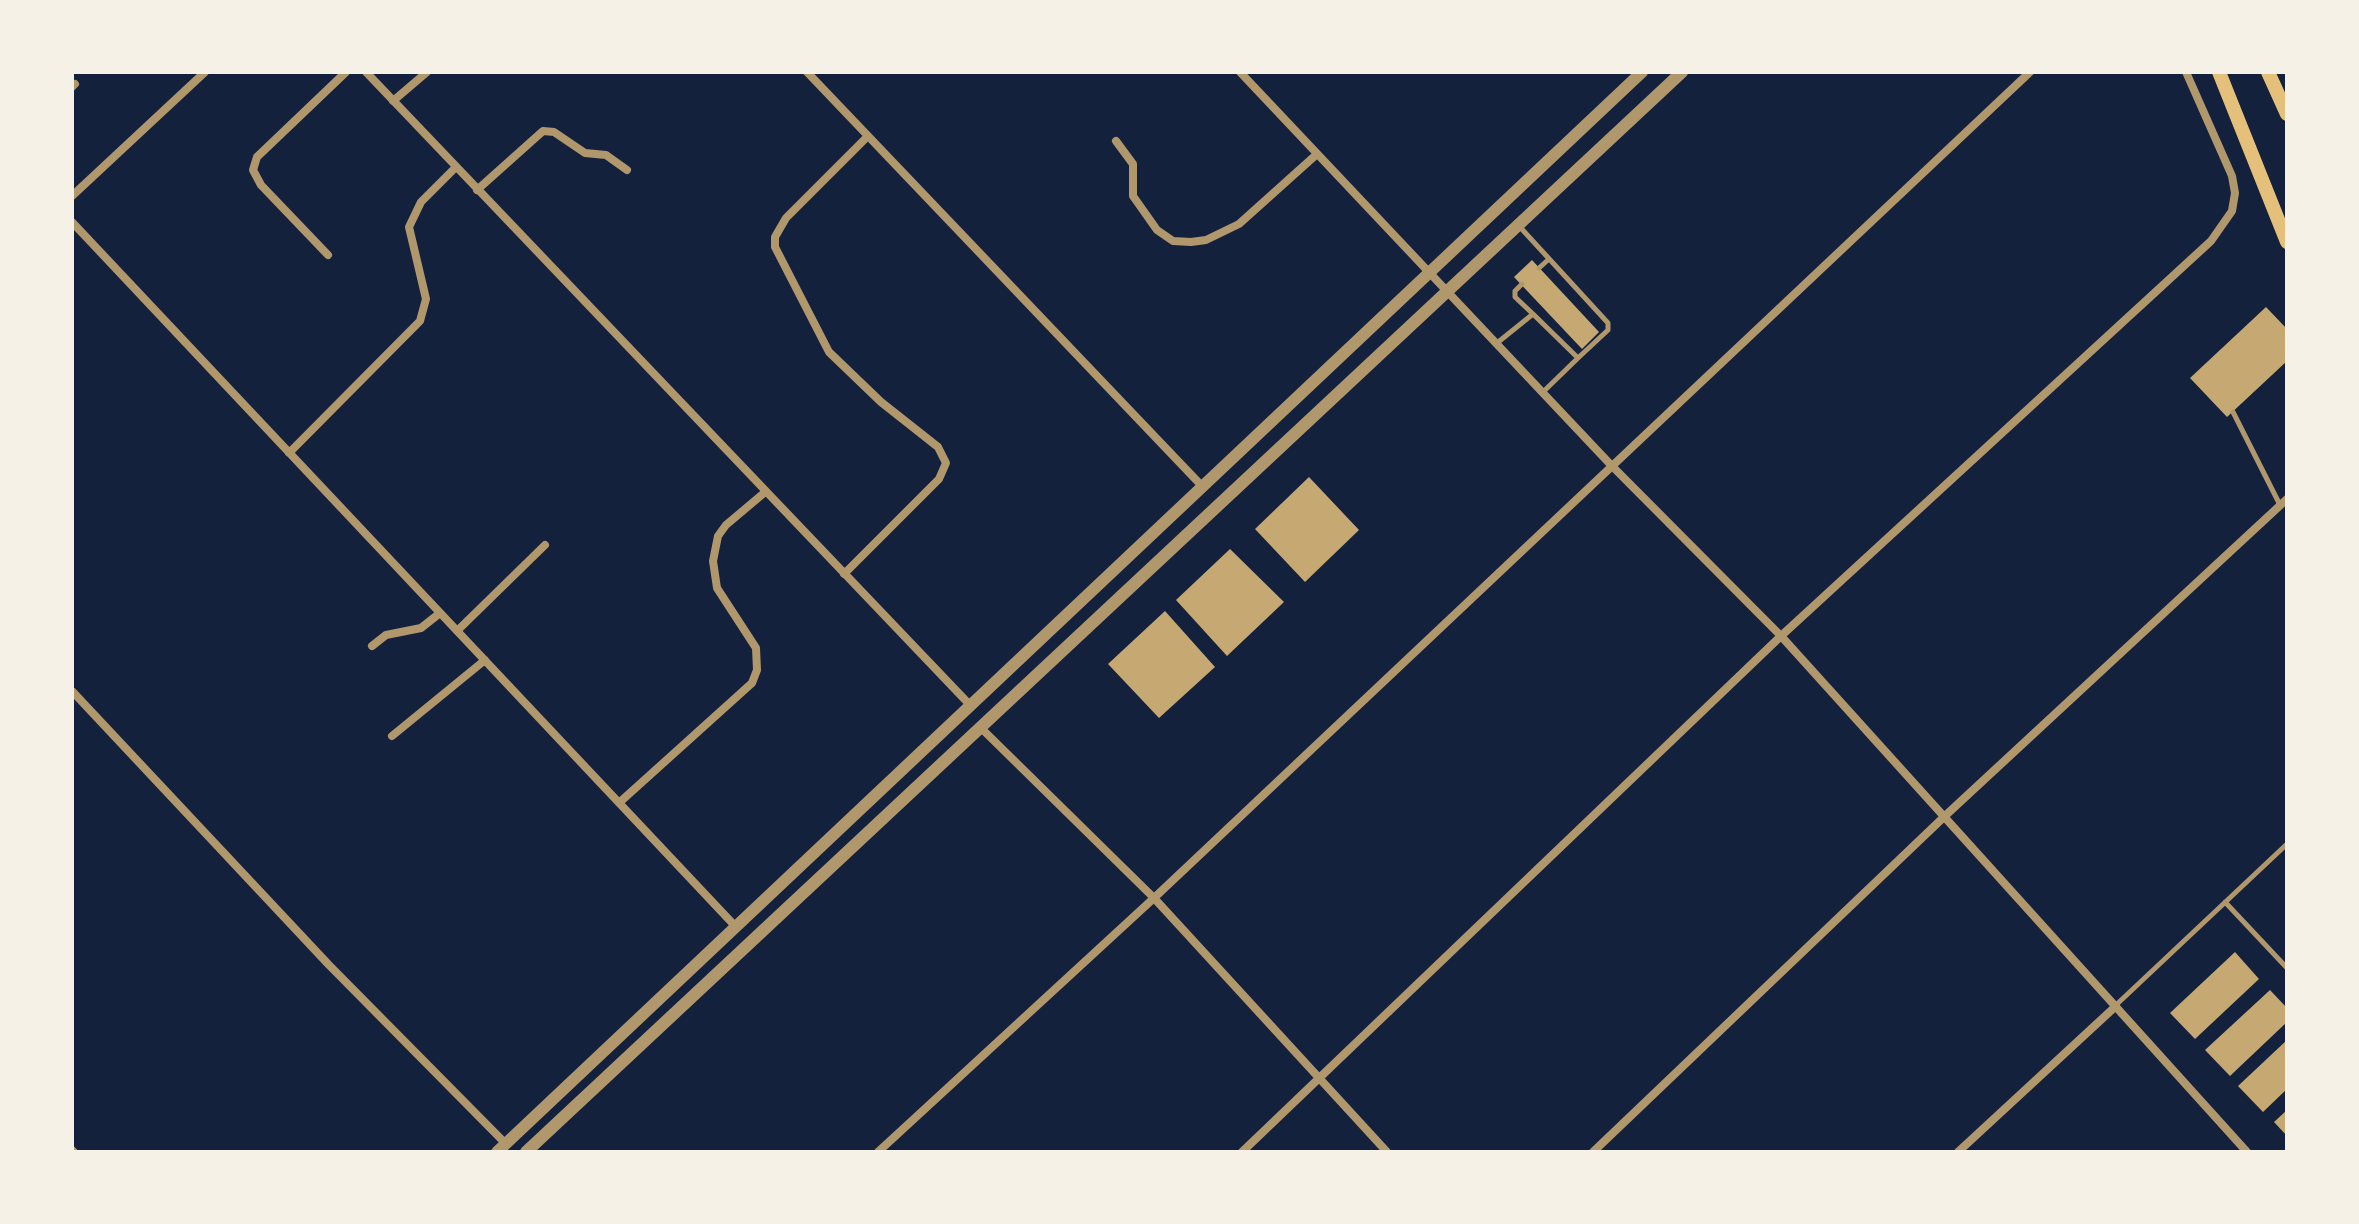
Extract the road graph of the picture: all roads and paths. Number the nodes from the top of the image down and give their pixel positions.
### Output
1 (205, 72) edge
2 (346, 72) edge
3 (366, 72) edge
4 (427, 72) edge
5 (807, 72) edge
6 (1240, 72) edge
7 (1642, 72) edge
8 (1682, 72) edge
9 (2030, 72) edge
10 (2186, 72) edge
11 (2219, 72) edge
12 (2268, 72) edge
13 (393, 101) junction
14 (2287, 114) edge
15 (867, 137) junction
16 (1116, 141) dead end
17 (1317, 154) junction
18 (456, 167) junction
19 (627, 170) dead end
20 (477, 190) junction
21 (72, 196) edge
22 (72, 222) edge
23 (1518, 225) junction
24 (2287, 242) edge
25 (328, 255) dead end
26 (1549, 259) junction
27 (1539, 268) dead end
28 (1429, 273) junction
29 (1522, 284) dead end
30 (1446, 292) junction
31 (1533, 314) junction
32 (1495, 344) junction
33 (1578, 358) junction
34 (1542, 393) junction
35 (2233, 412) dead end
36 (289, 453) junction
37 (1611, 465) junction
38 (1201, 485) junction
39 (764, 493) junction
40 (2283, 502) edge
41 (545, 545) dead end
42 (844, 574) junction
43 (440, 613) junction
44 (457, 631) junction
45 (1781, 636) junction
46 (372, 646) dead end
47 (485, 660) junction
48 (72, 691) edge
49 (970, 705) junction
50 (982, 729) junction
51 (392, 736) dead end
52 (620, 802) junction
53 (1946, 815) junction
54 (2287, 844) edge
55 (1154, 898) junction
56 (2225, 902) junction
57 (736, 927) junction
58 (2287, 968) edge
59 (2116, 1006) junction
60 (1319, 1080) junction
61 (502, 1148) edge
62 (526, 1152) edge
63 (878, 1152) edge
64 (1242, 1152) edge
65 (1387, 1152) edge
66 (1593, 1152) edge
67 (1958, 1152) edge
68 (2247, 1152) edge

1 - 21 street
2 - 25 street
3 - 13 street
4 - 13 street
5 - 15 street
6 - 17 street
7 - 28 street
8 - 23 street
9 - 37 street
10 - 45 street
11 - 24 main road
12 - 14 main road
13 - 18 street
15 - 38 street
15 - 42 street
16 - 17 street
17 - 28 street
18 - 20 street
18 - 36 street
19 - 20 street
20 - 39 street
22 - 36 street
23 - 26 lane
23 - 30 street
26 - 27 lane
26 - 33 lane
28 - 30 street
28 - 38 street
29 - 31 lane
30 - 32 street
30 - 50 street
31 - 32 lane
31 - 33 lane
32 - 34 street
33 - 34 lane
34 - 37 street
35 - 40 lane
36 - 43 street
37 - 45 street
37 - 55 street
38 - 49 street
39 - 42 street
39 - 52 street
40 - 53 street
41 - 44 street
42 - 49 street
43 - 44 street
43 - 46 street
44 - 47 street
45 - 53 street
45 - 60 street
47 - 51 street
47 - 52 street
48 - 61 street
49 - 57 street
50 - 55 street
50 - 62 street
52 - 57 street
53 - 59 street
53 - 66 street
54 - 56 lane
55 - 60 street
55 - 63 street
56 - 58 lane
56 - 59 lane
57 - 61 street
59 - 67 street
59 - 68 street
60 - 64 street
60 - 65 street

